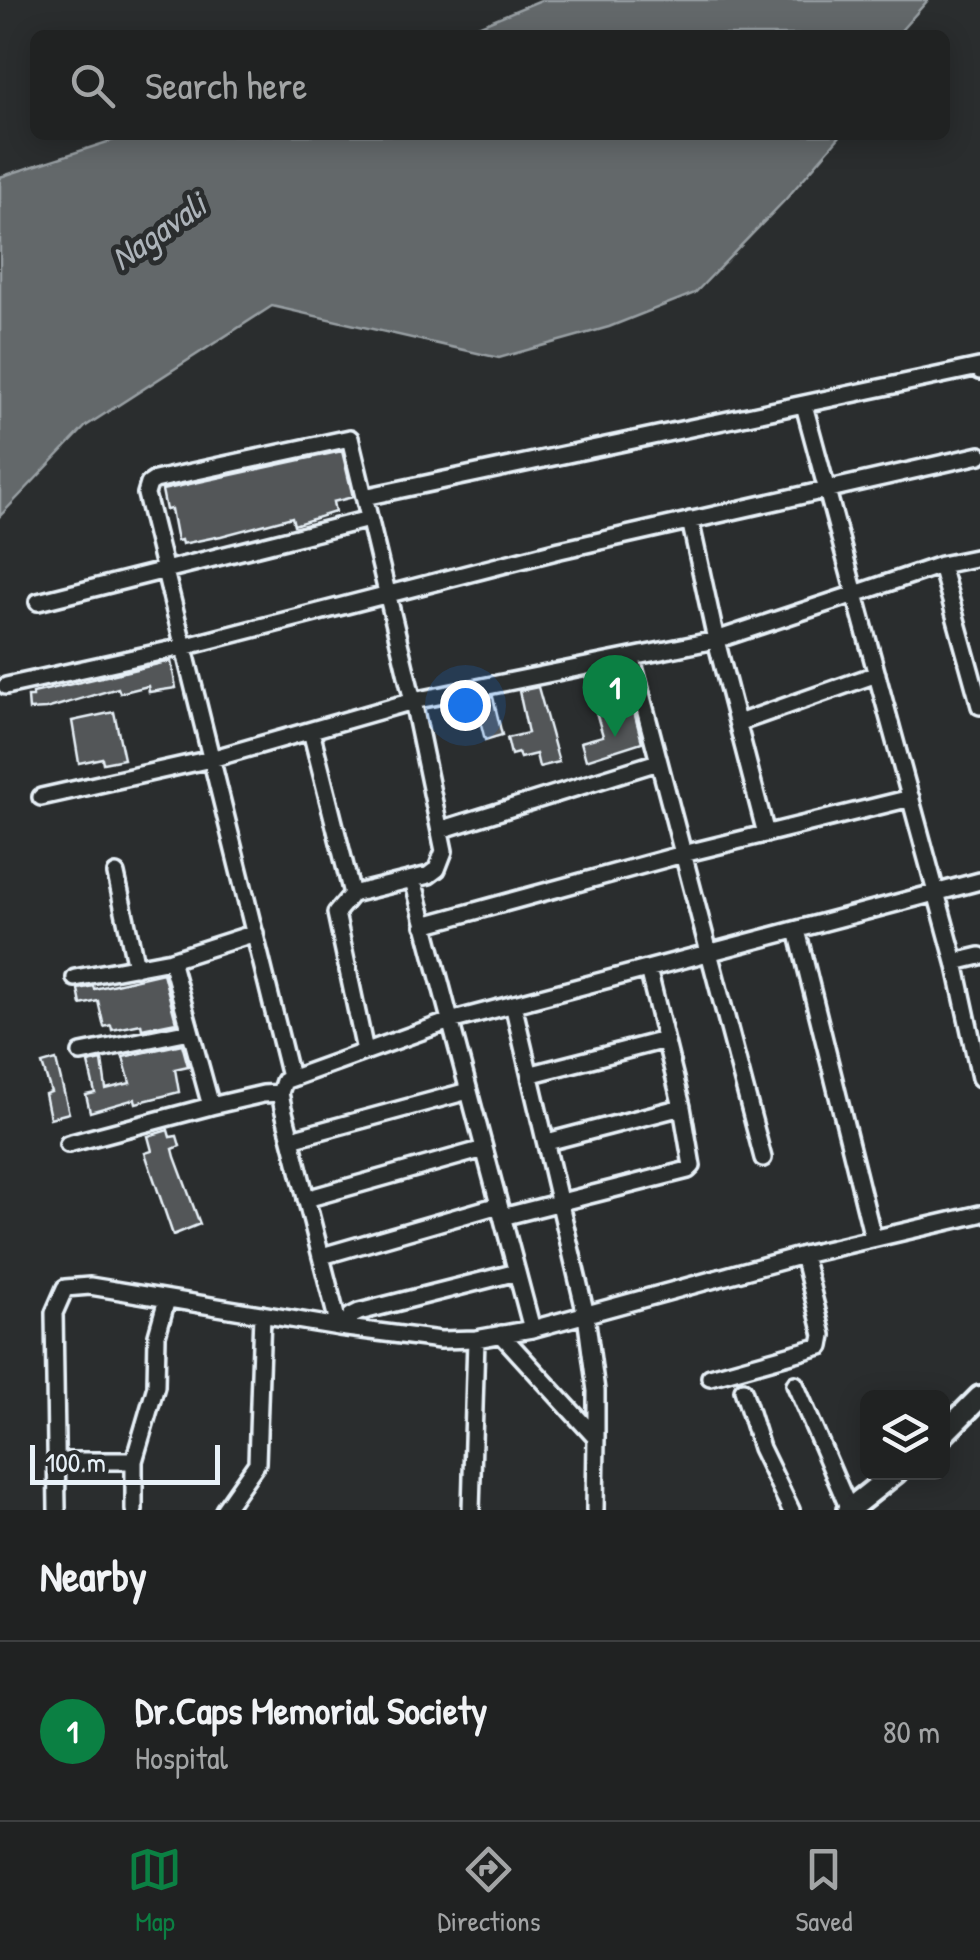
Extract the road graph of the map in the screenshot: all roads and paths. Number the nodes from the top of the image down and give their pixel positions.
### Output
1 (980, 368) edge
2 (804, 405) junction
3 (980, 455) edge
4 (826, 488) junction
5 (364, 497) junction
6 (370, 519) junction
7 (690, 520) junction
8 (980, 557) edge
9 (941, 564) junction
10 (166, 570) junction
11 (387, 594) junction
12 (855, 594) junction
13 (38, 602) dead end
14 (716, 640) junction
15 (183, 647) junction
16 (632, 659) junction
17 (878, 674) junction
18 (6, 686) dead end
19 (413, 701) junction
20 (980, 706) edge
21 (738, 723) junction
22 (310, 730) junction
23 (211, 759) junction
24 (658, 762) junction
25 (41, 797) dead end
26 (911, 798) junction
27 (440, 830) junction
28 (766, 834) junction
29 (683, 854) junction
30 (116, 874) dead end
31 (413, 880) junction
32 (980, 882) edge
33 (937, 893) junction
34 (352, 894) junction
35 (424, 925) junction
36 (797, 930) junction
37 (255, 932) junction
38 (710, 952) junction
39 (980, 956) edge
40 (171, 960) junction
41 (956, 962) junction
42 (136, 967) junction
43 (648, 969) junction
44 (76, 978) dead end
45 (514, 1004) junction
46 (450, 1021) junction
47 (974, 1026) edge
48 (190, 1031) junction
49 (665, 1040) junction
50 (365, 1050) junction
51 (82, 1053) dead end
52 (532, 1074) junction
53 (290, 1077) junction
54 (980, 1078) edge
55 (468, 1091) junction
56 (280, 1093) junction
57 (211, 1106) junction
58 (682, 1107) junction
59 (291, 1139) junction
60 (548, 1142) junction
61 (68, 1144) dead end
62 (484, 1149) junction
63 (763, 1158) dead end
64 (306, 1198) junction
65 (561, 1202) junction
66 (500, 1211) junction
67 (980, 1214) edge
68 (873, 1238) junction
69 (803, 1255) junction
70 (322, 1256) junction
71 (516, 1272) junction
72 (166, 1298) junction
73 (262, 1314) junction
74 (586, 1316) junction
75 (343, 1328) junction
76 (532, 1330) junction
77 (501, 1334) junction
78 (476, 1339) junction
79 (710, 1376) dead end
80 (795, 1384) dead end
81 (743, 1390) dead end
82 (980, 1397) edge
83 (950, 1428) edge
84 (596, 1438) junction
85 (56, 1461) junction
86 (134, 1461) junction
87 (886, 1480) edge
88 (57, 1510) edge
89 (134, 1510) edge
90 (224, 1510) edge
91 (471, 1510) edge
92 (595, 1510) edge
93 (791, 1510) edge
94 (849, 1510) edge

1 - 2 street
2 - 4 street
2 - 5 street
3 - 4 street
4 - 7 street
4 - 12 street
5 - 6 street
5 - 10 street
6 - 10 street
6 - 11 street
7 - 11 street
7 - 14 street
8 - 9 street
9 - 12 street
9 - 20 street
10 - 13 street
10 - 15 street
11 - 15 street
11 - 19 street
12 - 14 street
12 - 17 street
14 - 16 street
14 - 21 street
15 - 18 street
15 - 23 street
16 - 19 street
16 - 24 street
17 - 21 street
17 - 26 street
19 - 22 street
19 - 27 street
21 - 28 street
22 - 23 street
22 - 34 street
23 - 25 street
23 - 37 street
24 - 27 street
24 - 29 street
26 - 28 street
26 - 33 street
27 - 31 street
28 - 29 street
29 - 35 street
29 - 38 street
30 - 42 street
31 - 34 street
31 - 35 street
32 - 33 street
33 - 36 street
33 - 41 street
34 - 50 street
35 - 46 street
36 - 38 street
36 - 68 street
37 - 40 street
37 - 53 street
38 - 43 street
38 - 63 street
39 - 41 street
40 - 42 street
40 - 48 street
41 - 47 street
42 - 44 street
43 - 45 street
43 - 49 street
45 - 46 street
45 - 52 street
46 - 50 street
46 - 55 street
47 - 54 street
48 - 51 street
48 - 57 street
49 - 52 street
49 - 58 street
50 - 53 street
52 - 60 street
53 - 56 street
55 - 59 street
55 - 62 street
56 - 57 street
56 - 59 street
57 - 61 street
58 - 60 street
58 - 65 street
59 - 64 street
60 - 65 street
62 - 64 street
62 - 66 street
64 - 70 street
65 - 66 street
65 - 74 street
66 - 70 street
66 - 71 street
67 - 68 street
68 - 69 street
69 - 74 street
69 - 79 street
70 - 75 street
71 - 75 street
71 - 76 street
72 - 73 street
72 - 85 street
72 - 86 street
73 - 75 street
73 - 90 street
74 - 76 street
74 - 84 street
75 - 78 street
76 - 77 street
77 - 78 street
77 - 84 street
78 - 91 street
80 - 94 street
81 - 93 street
82 - 83 main road
84 - 92 street
85 - 86 street
85 - 88 street
86 - 89 street
87 - 94 main road

